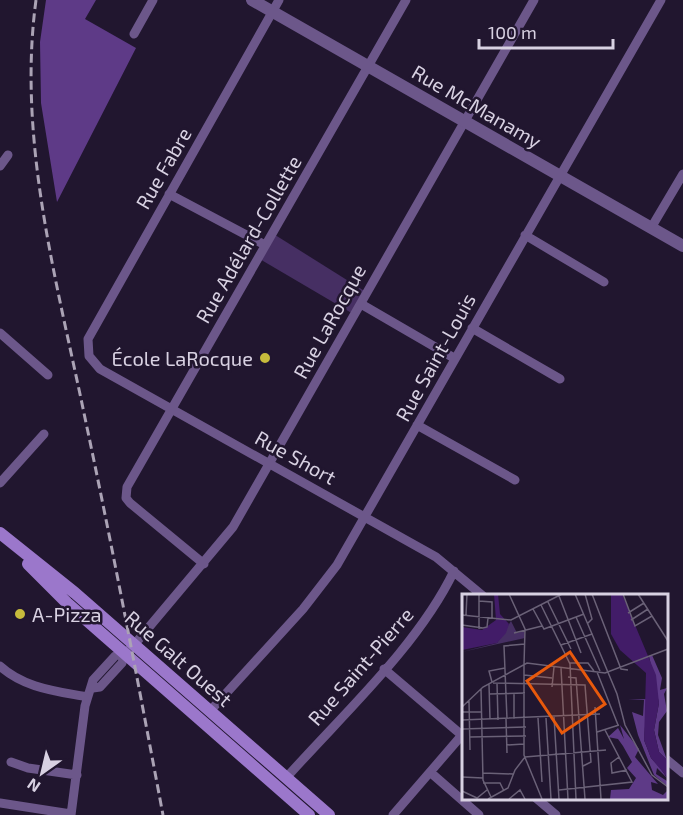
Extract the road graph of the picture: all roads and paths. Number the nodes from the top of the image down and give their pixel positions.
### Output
1 (153, 0) edge
2 (252, 0) edge
3 (279, 0) edge
4 (406, 0) edge
5 (534, 0) edge
6 (661, 0) edge
7 (272, 12) junction
8 (134, 34) dead end
9 (368, 67) junction
10 (463, 121) junction
11 (8, 155) dead end
12 (0, 166) edge
13 (683, 174) edge
14 (559, 175) junction
15 (169, 194) junction
16 (651, 228) junction
17 (525, 235) junction
18 (265, 245) junction
19 (683, 246) edge
20 (604, 282) dead end
21 (361, 304) junction
22 (472, 328) junction
23 (0, 333) edge
24 (89, 356) joint
25 (454, 358) junction
26 (48, 375) dead end
27 (560, 379) dead end
28 (172, 408) junction
29 (417, 424) junction
30 (44, 434) dead end
31 (269, 462) junction
32 (515, 480) dead end
33 (0, 483) edge
34 (366, 516) junction
35 (0, 536) edge
36 (204, 564) junction
37 (454, 571) junction
38 (481, 594) edge
39 (130, 649) junction
40 (0, 666) edge
41 (384, 669) junction
42 (87, 698) junction
43 (210, 711) junction
44 (462, 735) edge
45 (462, 737) edge
46 (668, 761) edge
47 (11, 762) dead end
48 (430, 772) junction
49 (683, 773) edge
50 (77, 775) junction
51 (286, 778) junction
52 (538, 800) edge
53 (0, 803) edge
54 (71, 814) edge
55 (309, 815) edge
56 (328, 815) edge
57 (393, 815) edge
58 (479, 815) edge
59 (556, 815) edge

1 - 8 street
2 - 7 street, Rue McManamy
3 - 7 street, Rue Fabre
4 - 9 street, Rue Adélard-Collette
5 - 10 street, Rue LaRocque
6 - 14 street, Rue Saint-Louis
7 - 9 street, Rue McManamy
7 - 15 street, Rue Fabre
9 - 10 street, Rue McManamy
9 - 18 street, Rue Adélard-Collette
10 - 14 street, Rue McManamy
10 - 21 street, Rue LaRocque
11 - 12 street
13 - 16 street
14 - 16 street, Rue McManamy
14 - 17 street, Rue Saint-Louis
15 - 18 street
15 - 24 street, Rue Fabre
16 - 19 street, Rue McManamy
17 - 20 street
17 - 22 street, Rue Saint-Louis
18 - 28 street, Rue Adélard-Collette
21 - 25 street
21 - 31 street, Rue LaRocque
22 - 25 street, Rue Saint-Louis
22 - 27 street
23 - 26 street
24 - 28 street, Rue Short
25 - 29 street, Rue Saint-Louis
28 - 31 street, Rue Short
28 - 36 street, Rue Adélard-Collette
29 - 32 street
29 - 34 street, Rue Saint-Louis
30 - 33 street
31 - 34 street, Rue Short
31 - 36 street, Rue LaRocque
34 - 37 street, Rue Short
34 - 43 street, Rue Saint-Louis
35 - 39 main road, Rue Galt Ouest
36 - 39 street, Rue LaRocque
37 - 38 street, Rue Short
37 - 41 street, Rue Saint-Pierre
39 - 42 street, Rue LaRocque
39 - 43 main road, Rue Galt Ouest
39 - 55 main road, Rue Galt Ouest
40 - 42 street
41 - 44 street
41 - 51 street, Rue Saint-Pierre
42 - 50 street
43 - 51 main road, Rue Galt Ouest
45 - 48 street
46 - 49 street
47 - 50 street
48 - 57 street
48 - 58 street
50 - 54 street
51 - 56 main road, Rue Galt Ouest
52 - 59 street
53 - 54 street

